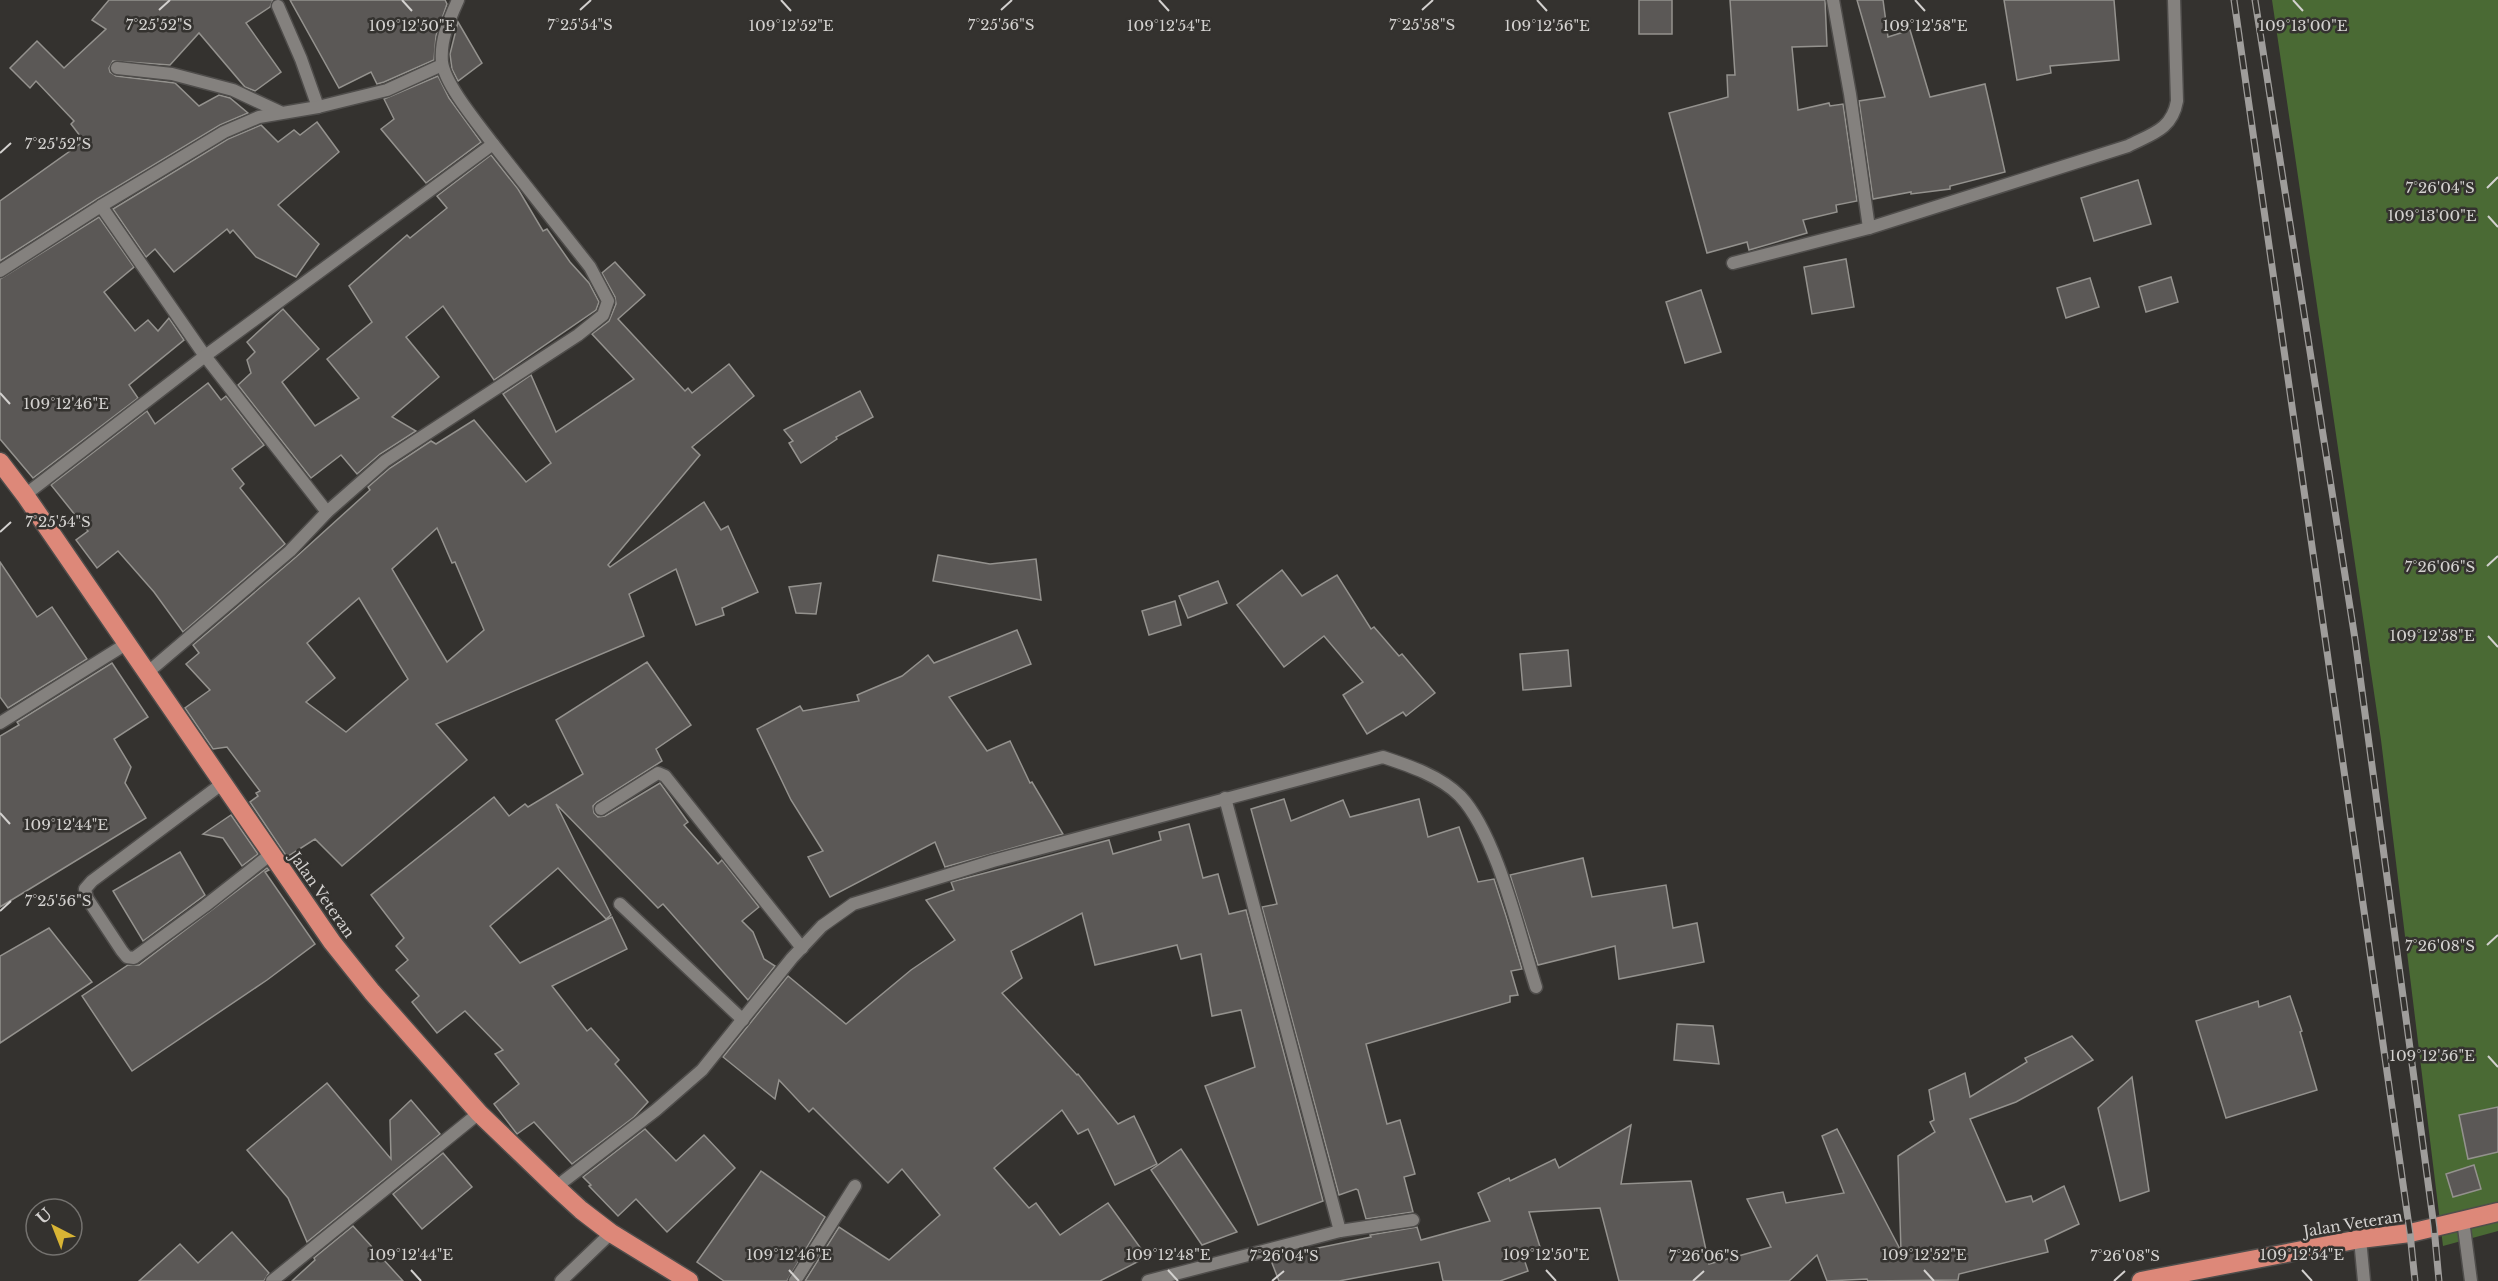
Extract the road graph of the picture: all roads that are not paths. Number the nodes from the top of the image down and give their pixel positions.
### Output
1 (458, 0) edge
2 (1833, 0) edge
3 (2174, 0) edge
4 (278, 6) dead end
5 (442, 65) junction
6 (117, 68) dead end
7 (318, 108) junction
8 (280, 112) junction
9 (493, 144) junction
10 (100, 206) junction
11 (1869, 228) junction
12 (1733, 263) dead end
13 (0, 271) edge
14 (205, 356) junction
15 (0, 462) edge
16 (26, 495) junction
17 (327, 512) junction
18 (126, 644) junction
19 (147, 673) junction
20 (0, 723) edge
21 (223, 783) junction
22 (1225, 798) junction
23 (601, 809) dead end
24 (271, 854) junction
25 (620, 904) dead end
26 (802, 948) junction
27 (1536, 987) dead end
28 (743, 1020) junction
29 (479, 1113) junction
30 (855, 1186) dead end
31 (556, 1187) junction
32 (2498, 1212) edge
33 (1413, 1220) dead end
34 (2463, 1220) junction
35 (1340, 1231) junction
36 (610, 1233) junction
37 (2360, 1239) junction
38 (272, 1281) edge
39 (561, 1281) edge
40 (689, 1281) edge
41 (795, 1281) edge
42 (1148, 1281) edge
43 (2141, 1281) edge
44 (2364, 1281) edge
45 (2471, 1281) edge

1 - 5 street
2 - 11 street
3 - 11 street
4 - 7 street
5 - 7 street
5 - 9 street
6 - 8 street
7 - 8 street
8 - 10 street
9 - 14 street
9 - 17 street
10 - 13 street
10 - 14 street
11 - 12 street
14 - 16 street
14 - 17 street
15 - 16 highway, Jalan Veteran
16 - 18 highway, Jalan Veteran
17 - 19 street
18 - 19 highway, Jalan Veteran
18 - 20 street
19 - 21 highway, Jalan Veteran
21 - 24 highway, Jalan Veteran
21 - 24 street
22 - 26 street
22 - 27 street
22 - 35 street
23 - 26 street
24 - 29 highway, Jalan Veteran
25 - 28 street
26 - 28 street
28 - 31 street
29 - 31 highway, Jalan Veteran
29 - 38 street
30 - 41 street
31 - 36 highway, Jalan Veteran
32 - 34 highway, Jalan Veteran
33 - 35 street
34 - 37 highway, Jalan Veteran
34 - 45 street
35 - 42 street
36 - 39 street
36 - 40 highway, Jalan Veteran
37 - 43 highway, Jalan Veteran
37 - 44 street

